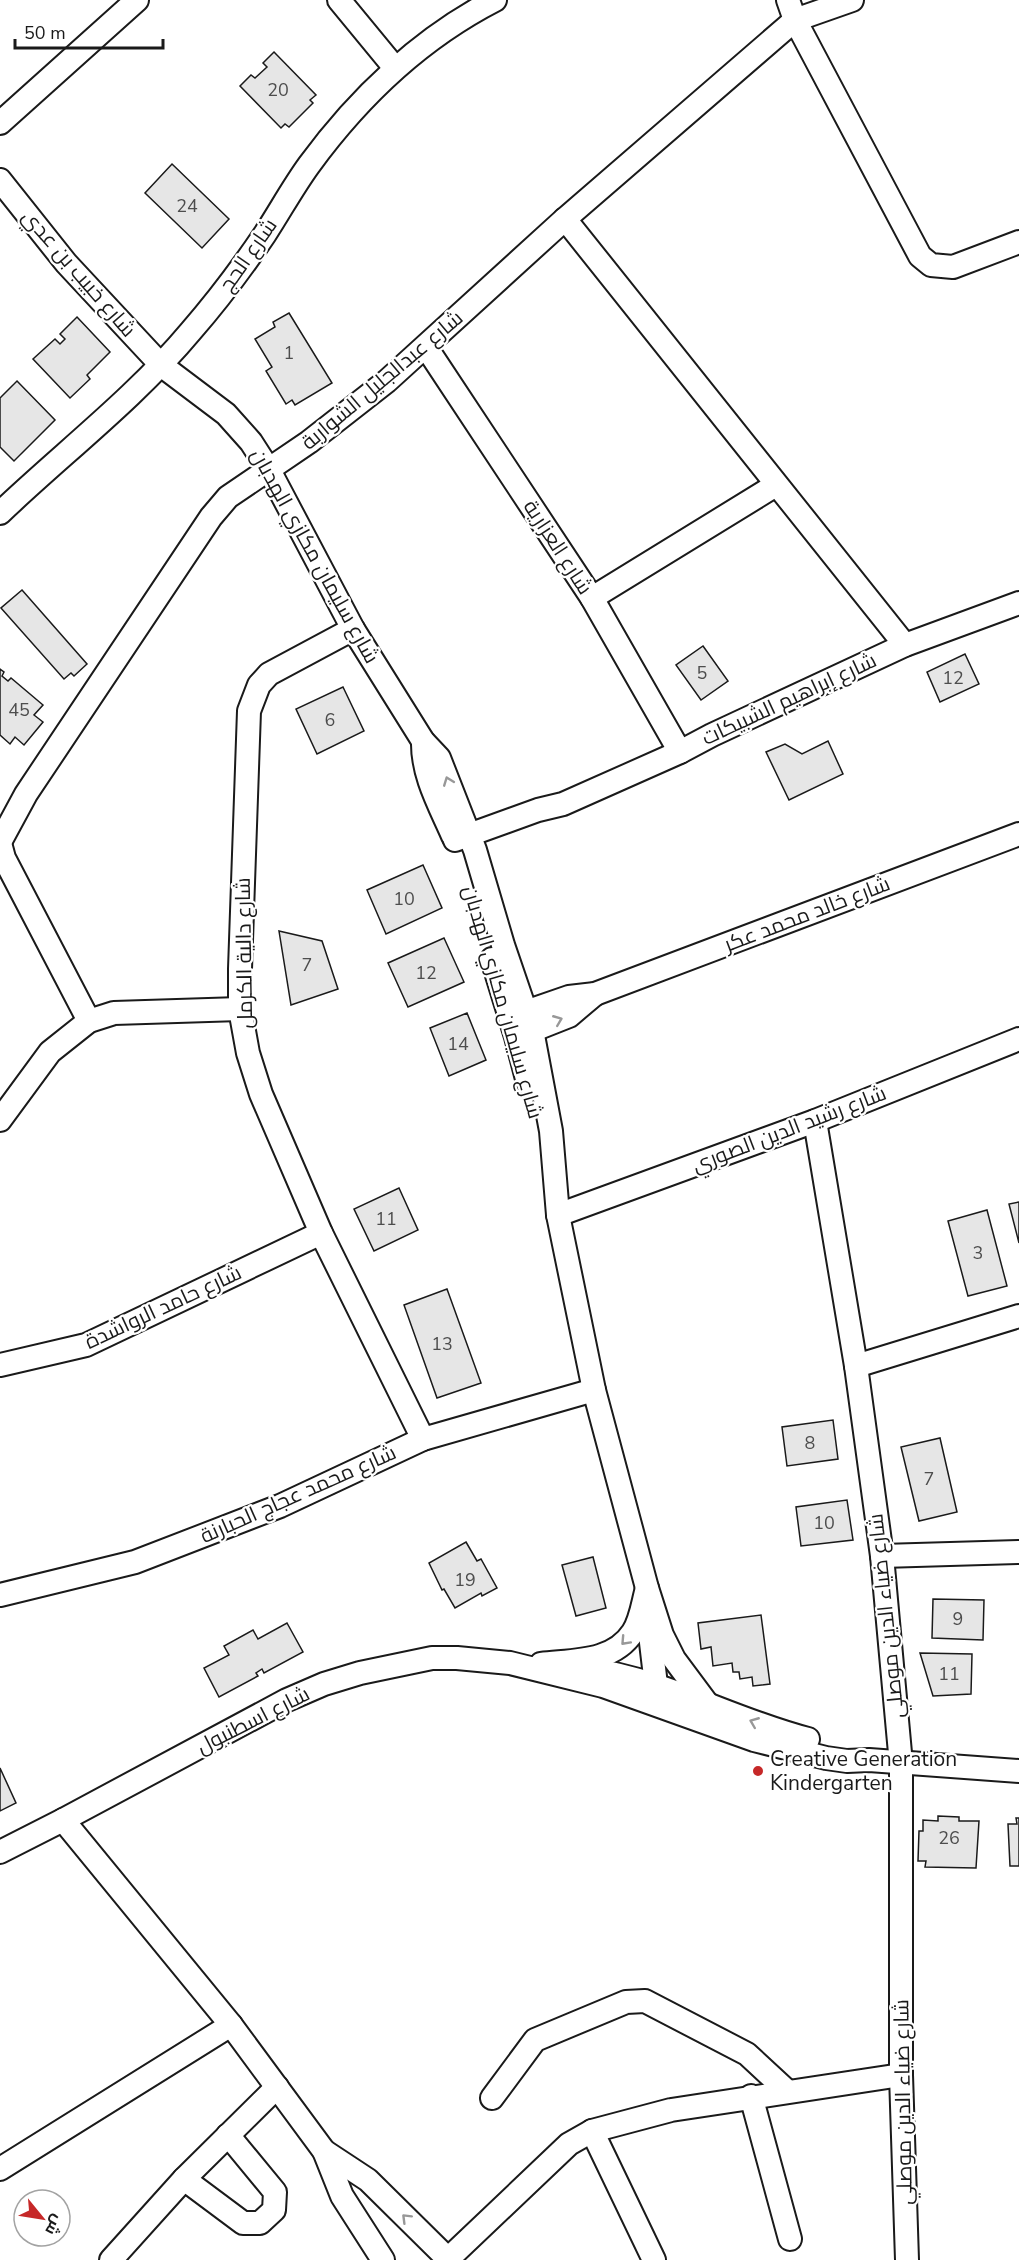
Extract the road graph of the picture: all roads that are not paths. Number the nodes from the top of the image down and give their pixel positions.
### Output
1 (339, 0) edge
2 (495, 0) edge
3 (852, 0) edge
4 (128, 3) edge
5 (791, 10) edge
6 (395, 68) junction
7 (0, 123) edge
8 (0, 180) edge
9 (565, 219) junction
10 (1019, 242) edge
11 (426, 347) junction
12 (161, 365) junction
13 (269, 470) junction
14 (776, 485) junction
15 (0, 512) edge
16 (592, 598) junction
17 (1019, 603) edge
18 (353, 628) junction
19 (905, 645) junction
20 (680, 753) junction
21 (1019, 834) edge
22 (0, 843) edge
23 (464, 845) junction
24 (240, 1009) junction
25 (89, 1021) junction
26 (521, 1024) junction
27 (1019, 1039) edge
28 (0, 1120) edge
29 (815, 1121) junction
30 (558, 1215) junction
31 (321, 1233) junction
32 (1019, 1316) edge
33 (0, 1365) edge
34 (856, 1366) junction
35 (594, 1390) junction
36 (423, 1439) junction
37 (1019, 1552) edge
38 (882, 1556) junction
39 (647, 1588) junction
40 (0, 1595) edge
41 (527, 1666) junction
42 (656, 1685) junction
43 (706, 1702) junction
44 (678, 1712) junction
45 (868, 1760) junction
46 (902, 1764) junction
47 (1019, 1771) edge
48 (63, 1820) junction
49 (0, 1852) edge
50 (231, 2025) junction
51 (900, 2075) junction
52 (277, 2087) junction
53 (787, 2091) junction
54 (752, 2096) junction
55 (492, 2098) dead end
56 (592, 2131) junction
57 (228, 2135) junction
58 (324, 2151) junction
59 (0, 2169) edge
60 (184, 2178) junction
61 (790, 2239) dead end
62 (447, 2259) edge
63 (111, 2260) edge
64 (383, 2260) edge
65 (654, 2260) edge
66 (907, 2260) edge

1 - 6 street
2 - 6 street, شارع الحج
3 - 5 street, شارع عبدالجليل الشواربة
4 - 7 street
5 - 9 street, شارع عبدالجليل الشواربة
5 - 10 street
6 - 12 street, شارع الحج
8 - 12 street, شارع خبيب بن عدي
9 - 11 street, شارع عبدالجليل الشواربة
9 - 14 street
11 - 13 street, شارع عبدالجليل الشواربة
11 - 16 street, شارع العزارية
12 - 13 street, شارع سليمان مكازي الهدبان
12 - 15 street, شارع الحج
13 - 18 street, شارع سليمان مكازي الهدبان
13 - 22 street, شارع عبدالجليل الشواربة
14 - 16 street
14 - 19 street
16 - 20 street, شارع العزارية
17 - 19 street, شارع إبراهيم الشبيكات
18 - 23 street, شارع سليمان مكازي الهدبان
18 - 24 street, شارع دالية الكرمل
19 - 20 street, شارع إبراهيم الشبيكات
20 - 23 street, شارع إبراهيم الشبيكات
21 - 26 street, شارع خالد محمد عكر
22 - 25 street, شارع عبدالجليل الشواربة
23 - 26 street, شارع سليمان مكازي الهدبان
24 - 25 street
24 - 31 street, شارع دالية الكرمل
25 - 28 street
26 - 30 street, شارع سليمان مكازي الهدبان
27 - 29 street, شارع رشيد الدين الصوري
29 - 30 street, شارع رشيد الدين الصوري
29 - 34 street, شارع ضياء الدين موصلي
30 - 35 street, شارع سليمان مكازي الهدبان
31 - 33 street, شارع حامد الرواشدة
31 - 36 street, شارع دالية الكرمل
32 - 34 street
34 - 38 street, شارع ضياء الدين موصلي
35 - 36 street, شارع محمد عجاج الحبارنة
35 - 39 street, شارع سليمان مكازي الهدبان
36 - 40 street, شارع محمد عجاج الحبارنة
37 - 38 street
38 - 46 street, شارع ضياء الدين موصلي
39 -> 41 street
39 - 42 street, شارع سليمان مكازي الهدبان
39 - 43 street, شارع سليمان مكازي الهدبان
41 - 42 street, شارع اسطنبول
41 - 44 street, شارع اسطنبول
41 - 48 street, شارع اسطنبول
42 - 43 street, شارع اسطنبول
42 - 44 street
45 -> 43 street, شارع اسطنبول
44 - 45 street, شارع اسطنبول
45 - 46 street, شارع اسطنبول
46 - 47 street, شارع اسطنبول
46 - 51 street, شارع ضياء الدين موصلي
48 - 49 street, شارع اسطنبول
48 - 50 street
50 - 52 street
50 - 59 street
51 - 53 street
51 - 66 street, شارع ضياء الدين موصلي
52 - 57 street
52 - 58 street
53 - 54 street
53 - 55 street
54 - 56 street
54 - 61 street
56 - 62 street
56 - 65 street
57 - 60 street
57 - 60 street
62 -> 58 street
58 - 64 street
60 - 63 street

